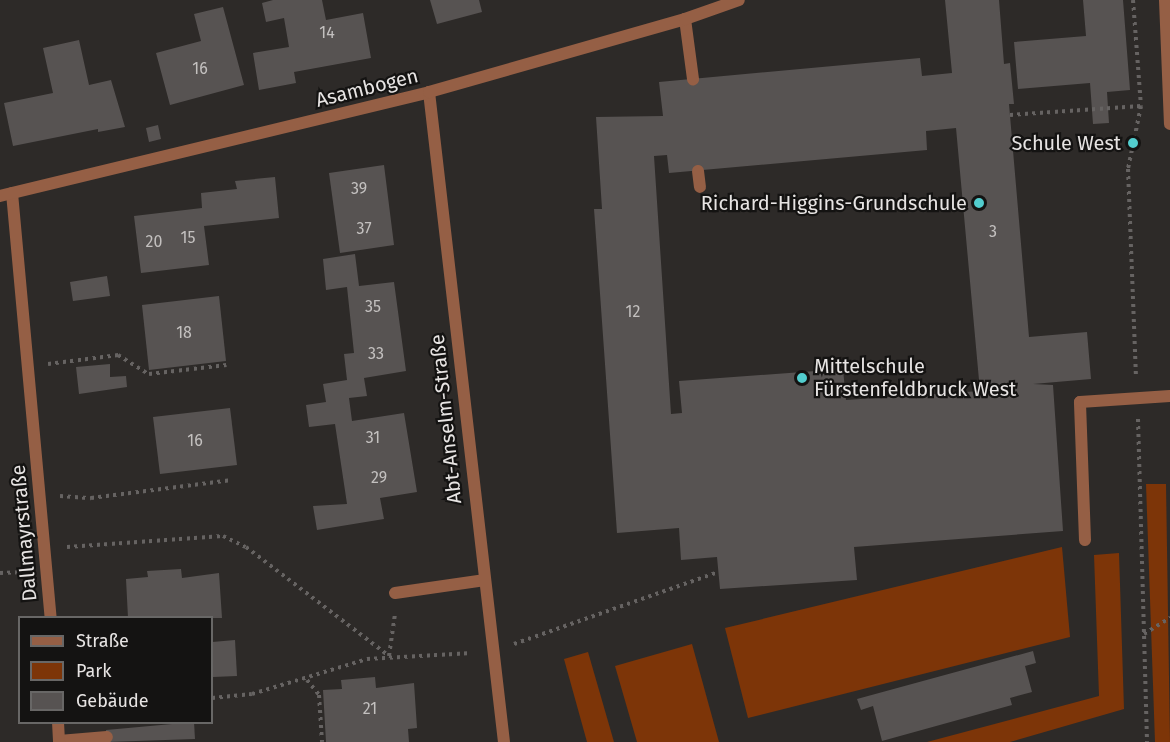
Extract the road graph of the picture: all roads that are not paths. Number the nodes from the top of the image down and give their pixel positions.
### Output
1 (739, 0) edge
2 (1165, 0) edge
3 (685, 19) junction
4 (693, 79) dead end
5 (429, 92) junction
6 (1170, 124) edge
7 (698, 171) dead end
8 (700, 187) dead end
9 (6, 195) edge
10 (1170, 396) edge
11 (1085, 540) dead end
12 (485, 580) junction
13 (395, 593) road end
14 (51, 616) edge
15 (58, 724) edge
16 (107, 737) dead end
17 (59, 742) edge
18 (504, 742) edge

1 - 3 street, Asambogen
2 - 6 street
3 - 4 street
3 - 5 street, Asambogen
5 - 9 street, Asambogen
5 - 12 street, Abt-Anselm-Straße
7 - 8 street
9 - 14 street, Dallmayrstraße
10 - 11 street
12 - 13 street
12 - 18 street, Abt-Anselm-Straße
15 - 17 street
16 - 17 street

